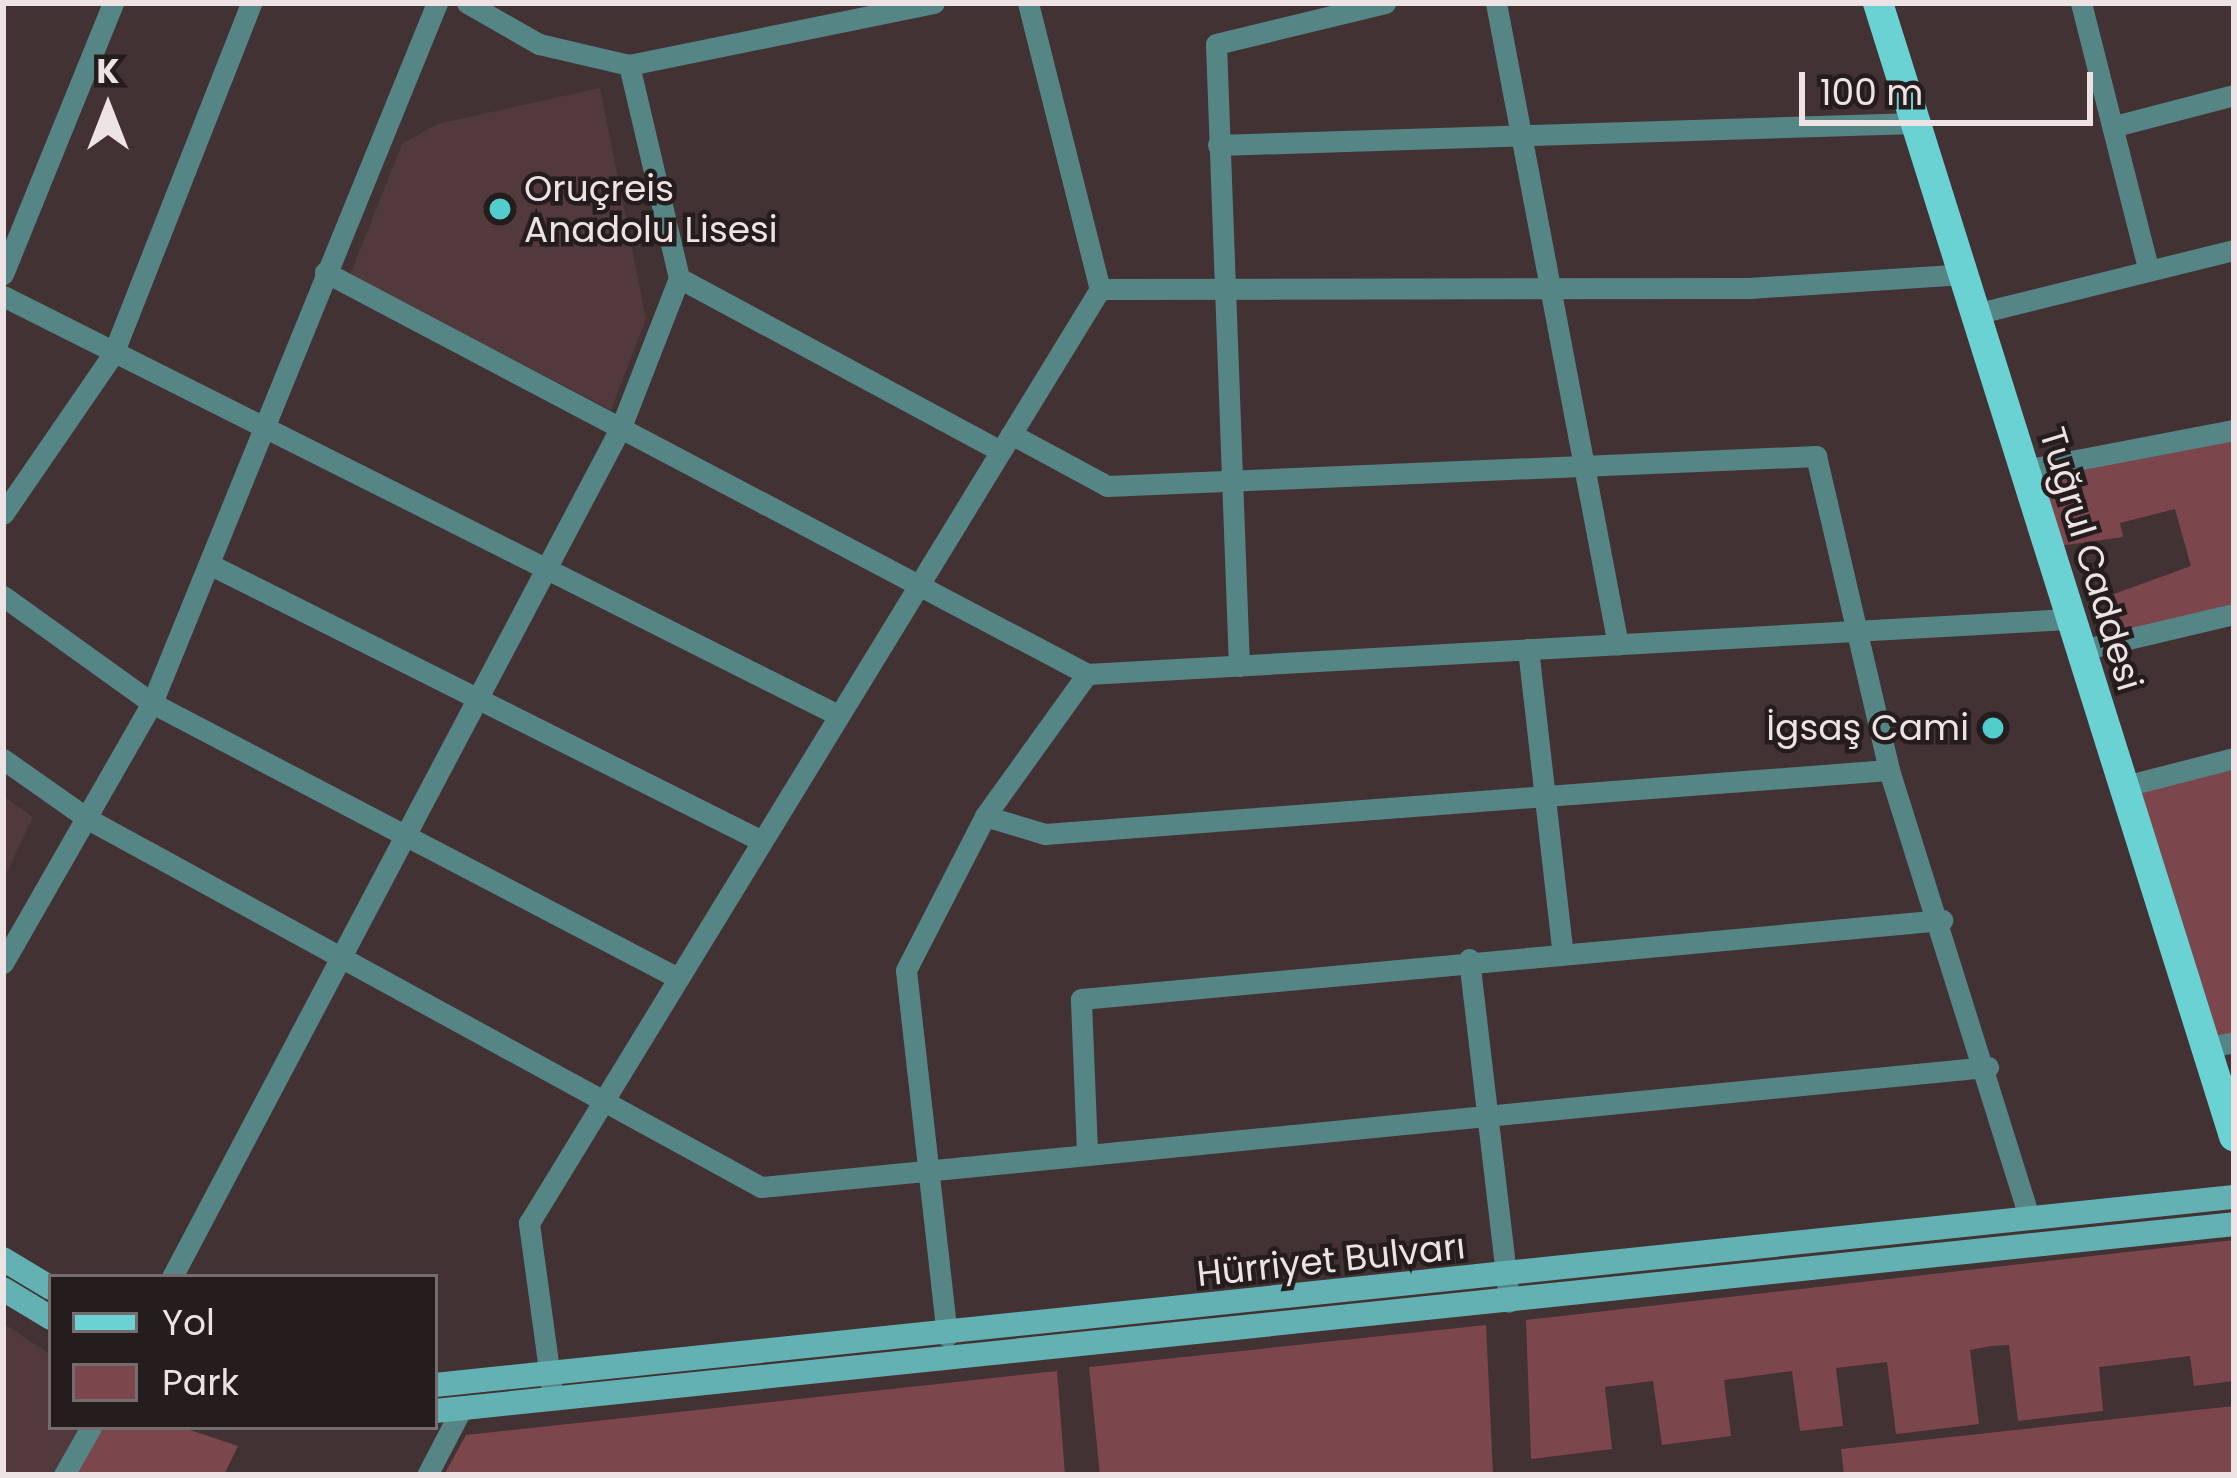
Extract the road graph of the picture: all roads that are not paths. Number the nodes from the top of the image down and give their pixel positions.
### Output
1 (113, 3) edge
2 (251, 3) edge
3 (436, 3) edge
4 (467, 3) edge
5 (934, 3) edge
6 (1028, 3) edge
7 (1385, 3) edge
8 (1878, 3) edge
9 (2081, 3) edge
10 (1503, 4) edge
11 (629, 65) junction
12 (2234, 95) edge
13 (1916, 123) junction
14 (2115, 126) junction
15 (1526, 140) junction
16 (1218, 145) junction
17 (2234, 250) edge
18 (2150, 271) junction
19 (326, 272) junction
20 (3, 274) edge
21 (1964, 274) junction
22 (679, 278) junction
23 (1558, 286) junction
24 (1225, 288) junction
25 (1100, 290) junction
26 (3, 296) edge
27 (1976, 314) junction
28 (112, 354) junction
29 (621, 427) junction
30 (2234, 430) edge
31 (261, 432) junction
32 (1006, 442) junction
33 (1588, 462) junction
34 (2024, 470) junction
35 (1225, 478) junction
36 (3, 514) edge
37 (209, 564) junction
38 (547, 572) junction
39 (915, 590) junction
40 (3, 596) edge
41 (2234, 614) edge
42 (2067, 619) junction
43 (1856, 633) junction
44 (1618, 646) junction
45 (1528, 649) junction
46 (2077, 651) junction
47 (1239, 666) junction
48 (1088, 674) junction
49 (152, 703) junction
50 (478, 704) junction
51 (838, 715) junction
52 (2234, 758) edge
53 (3, 760) edge
54 (1889, 770) junction
55 (2121, 787) junction
56 (1548, 796) junction
57 (985, 817) junction
58 (88, 819) junction
59 (410, 836) junction
60 (762, 841) junction
61 (1942, 920) junction
62 (1562, 948) junction
63 (1468, 959) junction
64 (345, 960) junction
65 (3, 963) edge
66 (678, 978) junction
67 (2220, 1045) edge
68 (1988, 1067) junction
69 (603, 1102) junction
70 (1485, 1114) junction
71 (2234, 1136) edge
72 (1087, 1151) junction
73 (927, 1165) junction
74 (2234, 1197) edge
75 (2029, 1216) junction
76 (2234, 1224) edge
77 (3, 1259) edge
78 (174, 1274) edge
79 (48, 1286) edge
80 (3, 1289) edge
81 (1507, 1290) junction
82 (48, 1316) edge
83 (947, 1336) junction
84 (438, 1384) edge
85 (550, 1387) junction
86 (462, 1408) junction
87 (438, 1411) edge
88 (89, 1430) edge
89 (64, 1475) edge
90 (427, 1475) edge

1 - 20 street
2 - 28 street
3 - 19 street
4 - 11 street
5 - 11 street
6 - 25 street
7 - 16 street
8 - 13 main road, Tuğrul Caddesi
9 - 14 street
10 - 15 street
11 - 22 street
12 - 14 street
13 - 15 street
13 - 21 main road, Tuğrul Caddesi
14 - 18 street
15 - 16 street
15 - 23 street
16 - 24 street
17 - 18 street
18 - 27 street
19 - 29 street
19 - 31 street
21 - 23 street
21 - 27 main road, Tuğrul Caddesi
22 - 29 street
22 - 32 street
23 - 24 street
23 - 33 street
24 - 25 street
24 - 35 street
25 - 32 street
26 - 28 street
27 - 34 main road, Tuğrul Caddesi
28 - 31 street
28 - 36 street
29 - 38 street
29 - 39 street
30 - 34 street
31 - 37 street
31 - 38 street
32 - 35 street
32 - 39 street
33 - 35 street
33 - 43 street
33 - 44 street
34 - 42 main road, Tuğrul Caddesi
35 - 47 street
37 - 49 street
37 - 50 street
38 - 50 street
38 - 51 street
39 - 48 street
39 - 51 street
40 - 49 street
41 - 46 street
42 - 43 street
42 - 46 main road, Tuğrul Caddesi
43 - 44 street
43 - 54 street
44 - 45 street
45 - 47 street
45 - 56 street
46 - 55 main road, Tuğrul Caddesi
47 - 48 street
48 - 57 street
49 - 58 street
49 - 59 street
50 - 59 street
50 - 60 street
51 - 60 street
52 - 55 street
53 - 58 street
54 - 56 street
54 - 61 street
55 - 67 main road, Tuğrul Caddesi
56 - 57 street
56 - 62 street
57 - 73 street
58 - 64 street
58 - 65 street
59 - 64 street
59 - 66 street
60 - 66 street
61 - 62 street
61 - 68 street
62 - 63 street
63 - 70 street
63 - 72 street
64 - 69 street
64 - 78 street
66 - 69 street
67 - 71 main road, Tuğrul Caddesi
68 - 70 street
68 - 75 street
69 - 73 street
69 - 85 street
70 - 72 street
70 - 81 street
72 - 73 street
73 - 83 street
74 - 75 main road, Hürriyet Bulvarı
75 - 81 main road, Hürriyet Bulvarı
76 - 81 main road, Hürriyet Bulvarı
77 - 79 main road
80 - 82 main road
81 - 83 main road, Hürriyet Bulvarı
81 - 85 main road, Hürriyet Bulvarı
83 - 85 main road, Hürriyet Bulvarı
84 - 85 main road, Hürriyet Bulvarı
85 - 86 main road, Hürriyet Bulvarı
86 - 87 main road, Hürriyet Bulvarı
86 - 90 street
88 - 89 street

